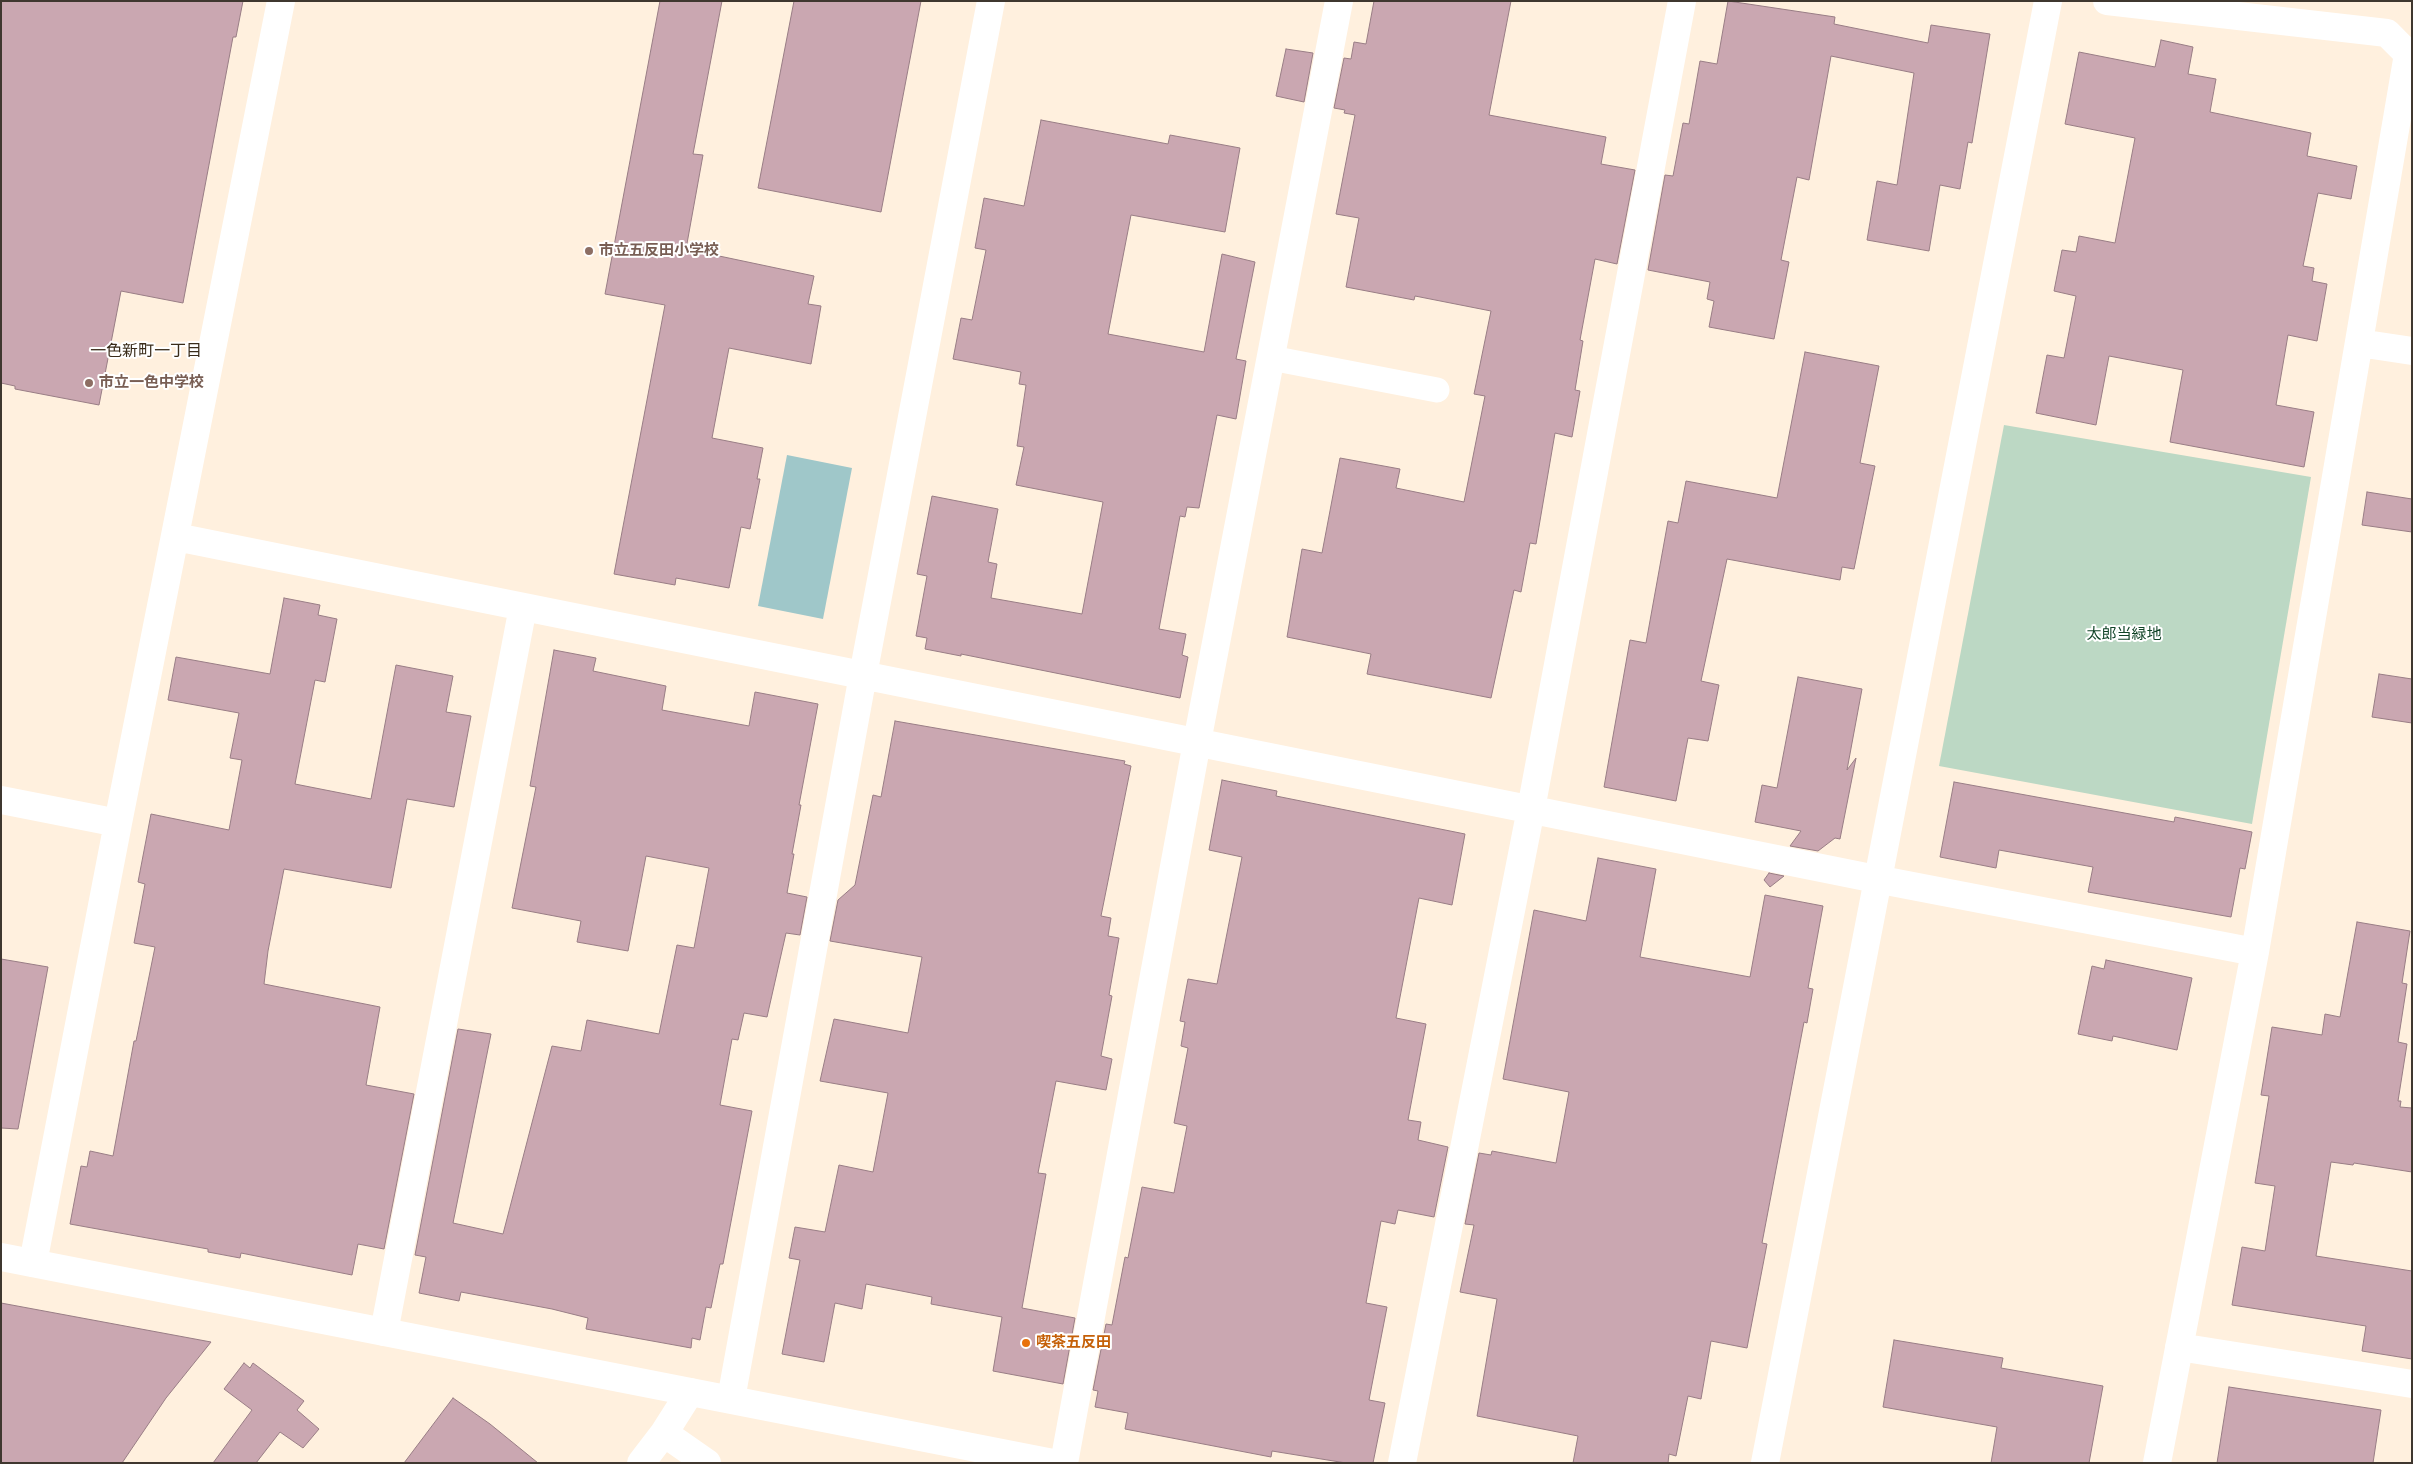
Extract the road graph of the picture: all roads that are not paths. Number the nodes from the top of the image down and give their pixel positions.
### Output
1 (281, 1) edge
2 (991, 1) edge
3 (1338, 1) edge
4 (1682, 1) edge
5 (2048, 1) edge
6 (2107, 1) edge
7 (2359, 343) junction
8 (2412, 351) edge
9 (1271, 358) junction
10 (1437, 390) dead end
11 (176, 537) junction
12 (523, 607) junction
13 (862, 675) junction
14 (1197, 742) junction
15 (1, 800) edge
16 (1531, 809) junction
17 (118, 823) junction
18 (1876, 879) junction
19 (2255, 952) junction
20 (1, 1257) edge
21 (33, 1263) junction
22 (384, 1332) junction
23 (2180, 1347) junction
24 (2412, 1384) edge
25 (690, 1392) junction
26 (731, 1399) junction
27 (664, 1433) junction
28 (1050, 1462) edge
29 (641, 1463) edge
30 (707, 1463) edge
31 (1402, 1463) edge
32 (1765, 1463) edge
33 (2157, 1463) edge

1 - 11 street
2 - 13 street
3 - 9 street
4 - 16 street
5 - 18 street
6 - 7 street
7 - 8 street
7 - 19 street
9 - 10 lane
9 - 14 street
11 - 12 street
11 - 17 street
12 - 13 street
12 - 22 street
13 - 14 street
13 - 26 street
14 - 16 street
14 - 28 street
15 - 17 street
16 - 18 street
16 - 31 street
17 - 21 street
18 - 19 street
18 - 32 street
19 - 23 street
20 - 21 street
21 - 22 street
22 - 25 street
23 - 24 street
23 - 33 street
25 - 26 street
25 - 27 street
26 - 28 street
27 - 29 street
27 - 30 street

